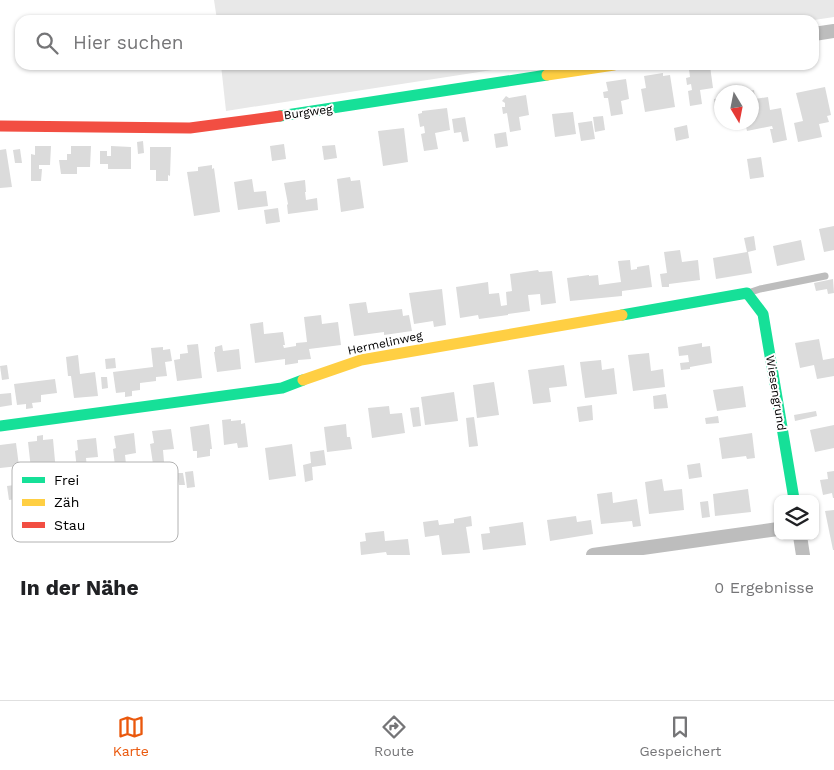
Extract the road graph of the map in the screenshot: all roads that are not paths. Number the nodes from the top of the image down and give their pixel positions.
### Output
1 (834, 31) edge
2 (819, 33) edge
3 (582, 70) edge
4 (0, 126) edge
5 (825, 276) dead end
6 (747, 293) junction
7 (0, 426) edge
8 (793, 495) edge
9 (774, 530) edge
10 (801, 540) edge
11 (593, 555) edge
12 (804, 555) edge

1 - 2 street
3 - 4 street, Burgweg
5 - 6 lane
6 - 7 street, Hermelinweg
6 - 8 street, Wiesengrund
9 - 11 street
10 - 12 street

